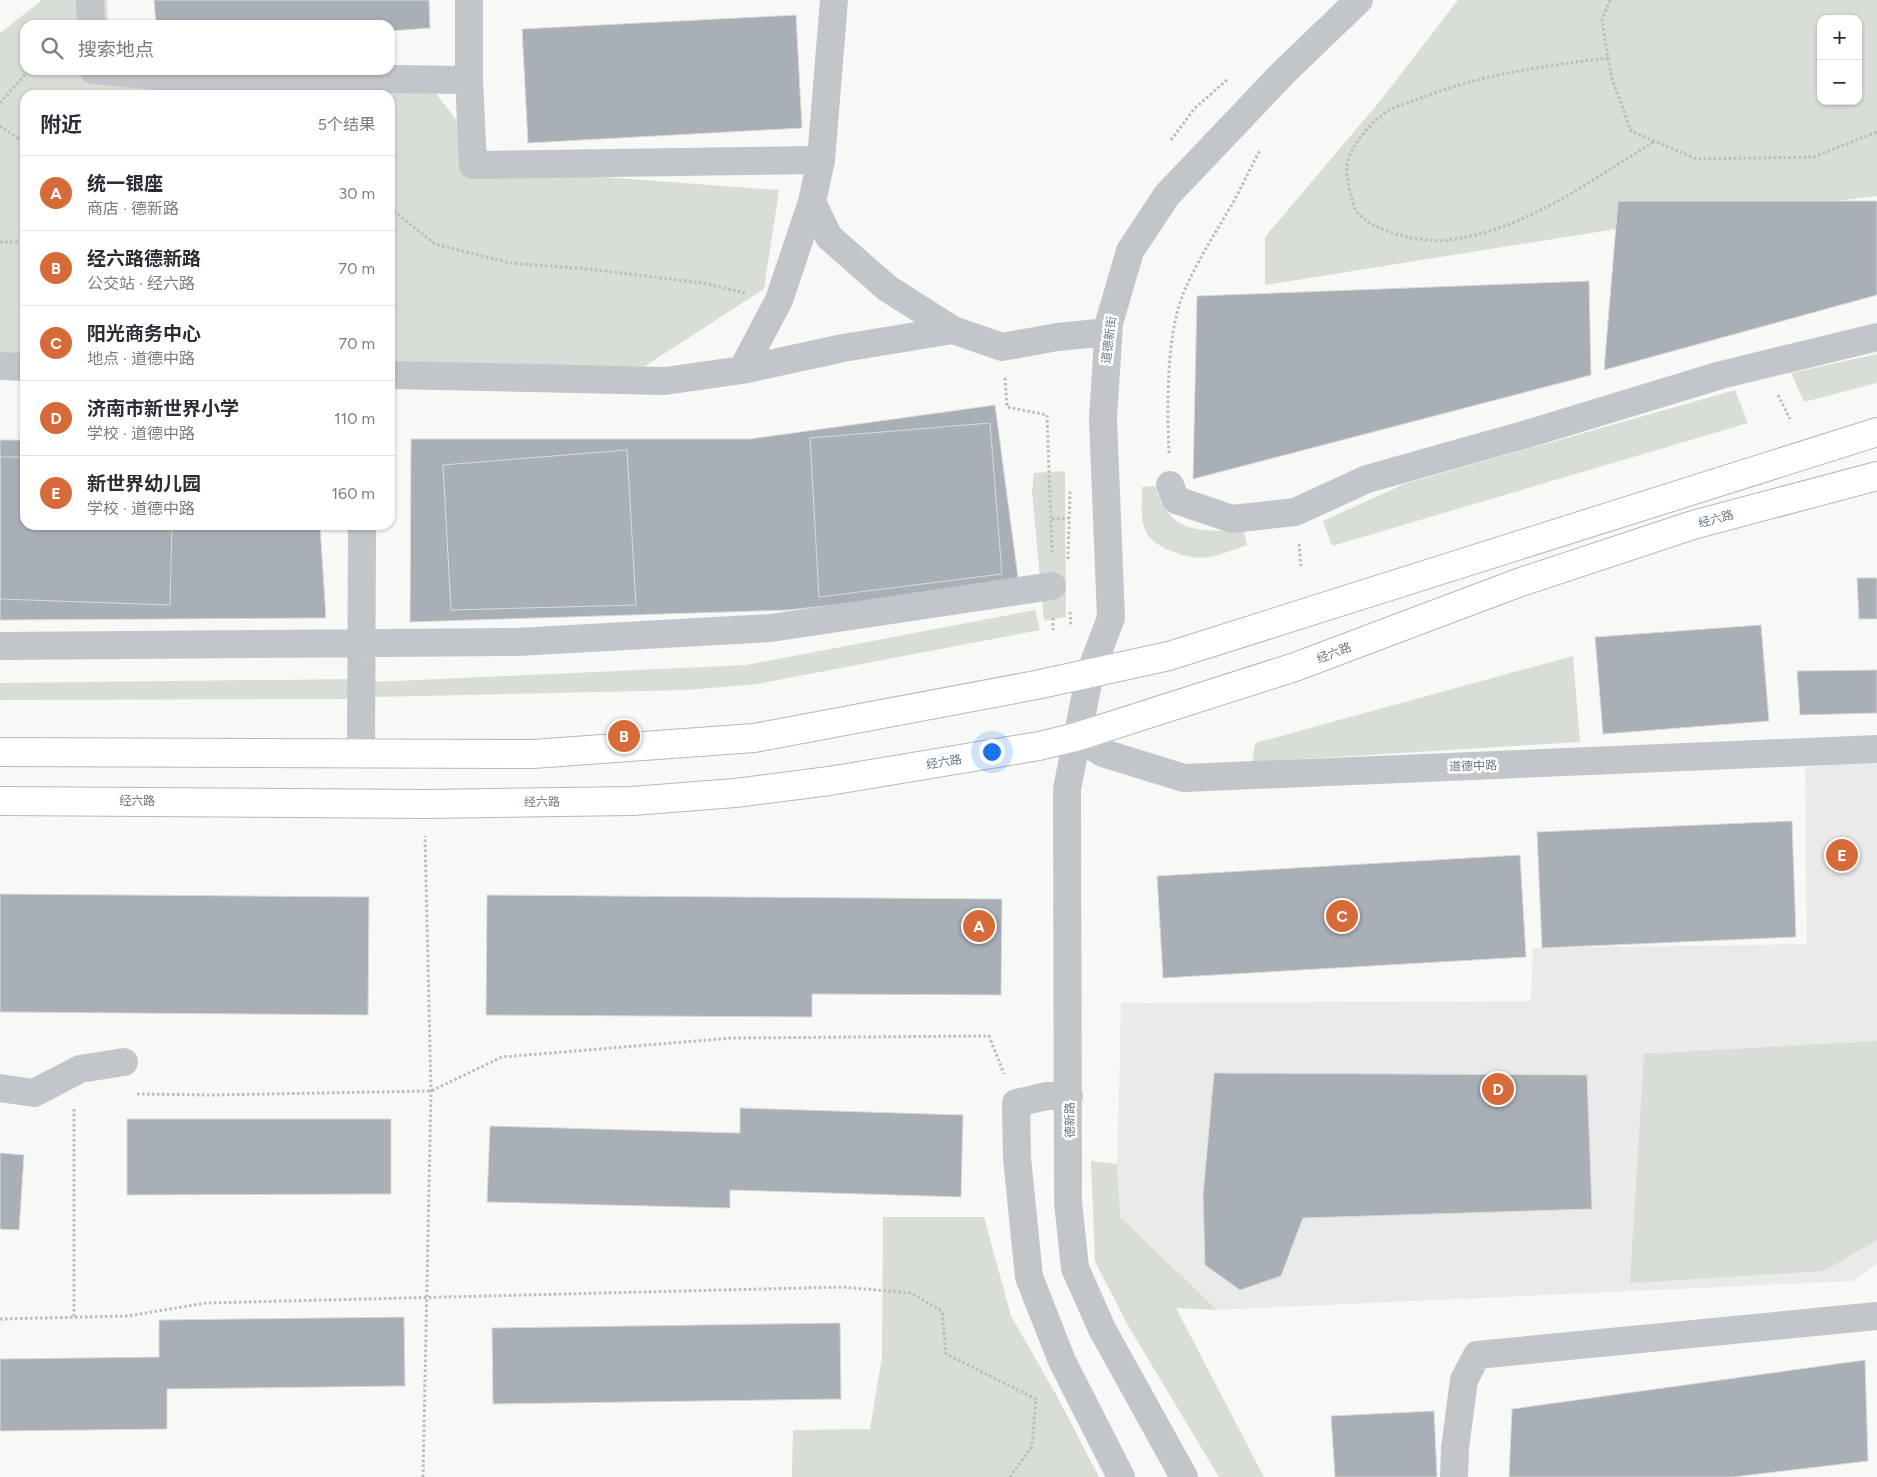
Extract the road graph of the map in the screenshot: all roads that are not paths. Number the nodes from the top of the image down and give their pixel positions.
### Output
1 (90, 0) edge
2 (469, 0) edge
3 (834, 0) edge
4 (1359, 0) edge
5 (91, 20) edge
6 (150, 75) edge
7 (469, 80) junction
8 (821, 160) junction
9 (812, 202) junction
10 (953, 330) junction
11 (1108, 332) junction
12 (1877, 337) edge
13 (0, 366) edge
14 (20, 366) edge
15 (742, 370) junction
16 (395, 375) edge
17 (1877, 432) edge
18 (1877, 476) edge
19 (1170, 485) road end
20 (362, 530) edge
21 (1052, 586) road end
22 (362, 644) junction
23 (0, 646) edge
24 (1090, 673) junction
25 (1076, 737) junction
26 (1877, 749) edge
27 (0, 752) edge
28 (361, 754) junction
29 (0, 801) edge
30 (124, 1062) dead end
31 (0, 1088) edge
32 (1069, 1096) junction
33 (1877, 1316) edge
34 (1121, 1477) edge
35 (1184, 1477) edge
36 (1454, 1477) edge

1 - 5 street
2 - 7 street
3 - 8 street
4 - 11 street, 道德新街
6 - 7 street
7 - 8 street
8 - 9 street
9 - 10 street
9 - 15 street
10 - 11 street
10 - 15 street
11 - 24 street, 道德新街
12 - 19 street
13 - 14 street
15 - 16 street
17 - 24 main road
18 - 25 main road, 经六路
20 - 22 street
21 - 22 street
22 - 23 street
22 - 28 street
24 - 25 street, 道德新街
24 - 28 main road
25 - 26 street, 道德中路
25 - 29 main road, 经六路
25 - 32 street, 德新路
27 - 28 main road
30 - 31 street
32 - 34 street
32 - 35 street, 德新路
33 - 36 street

